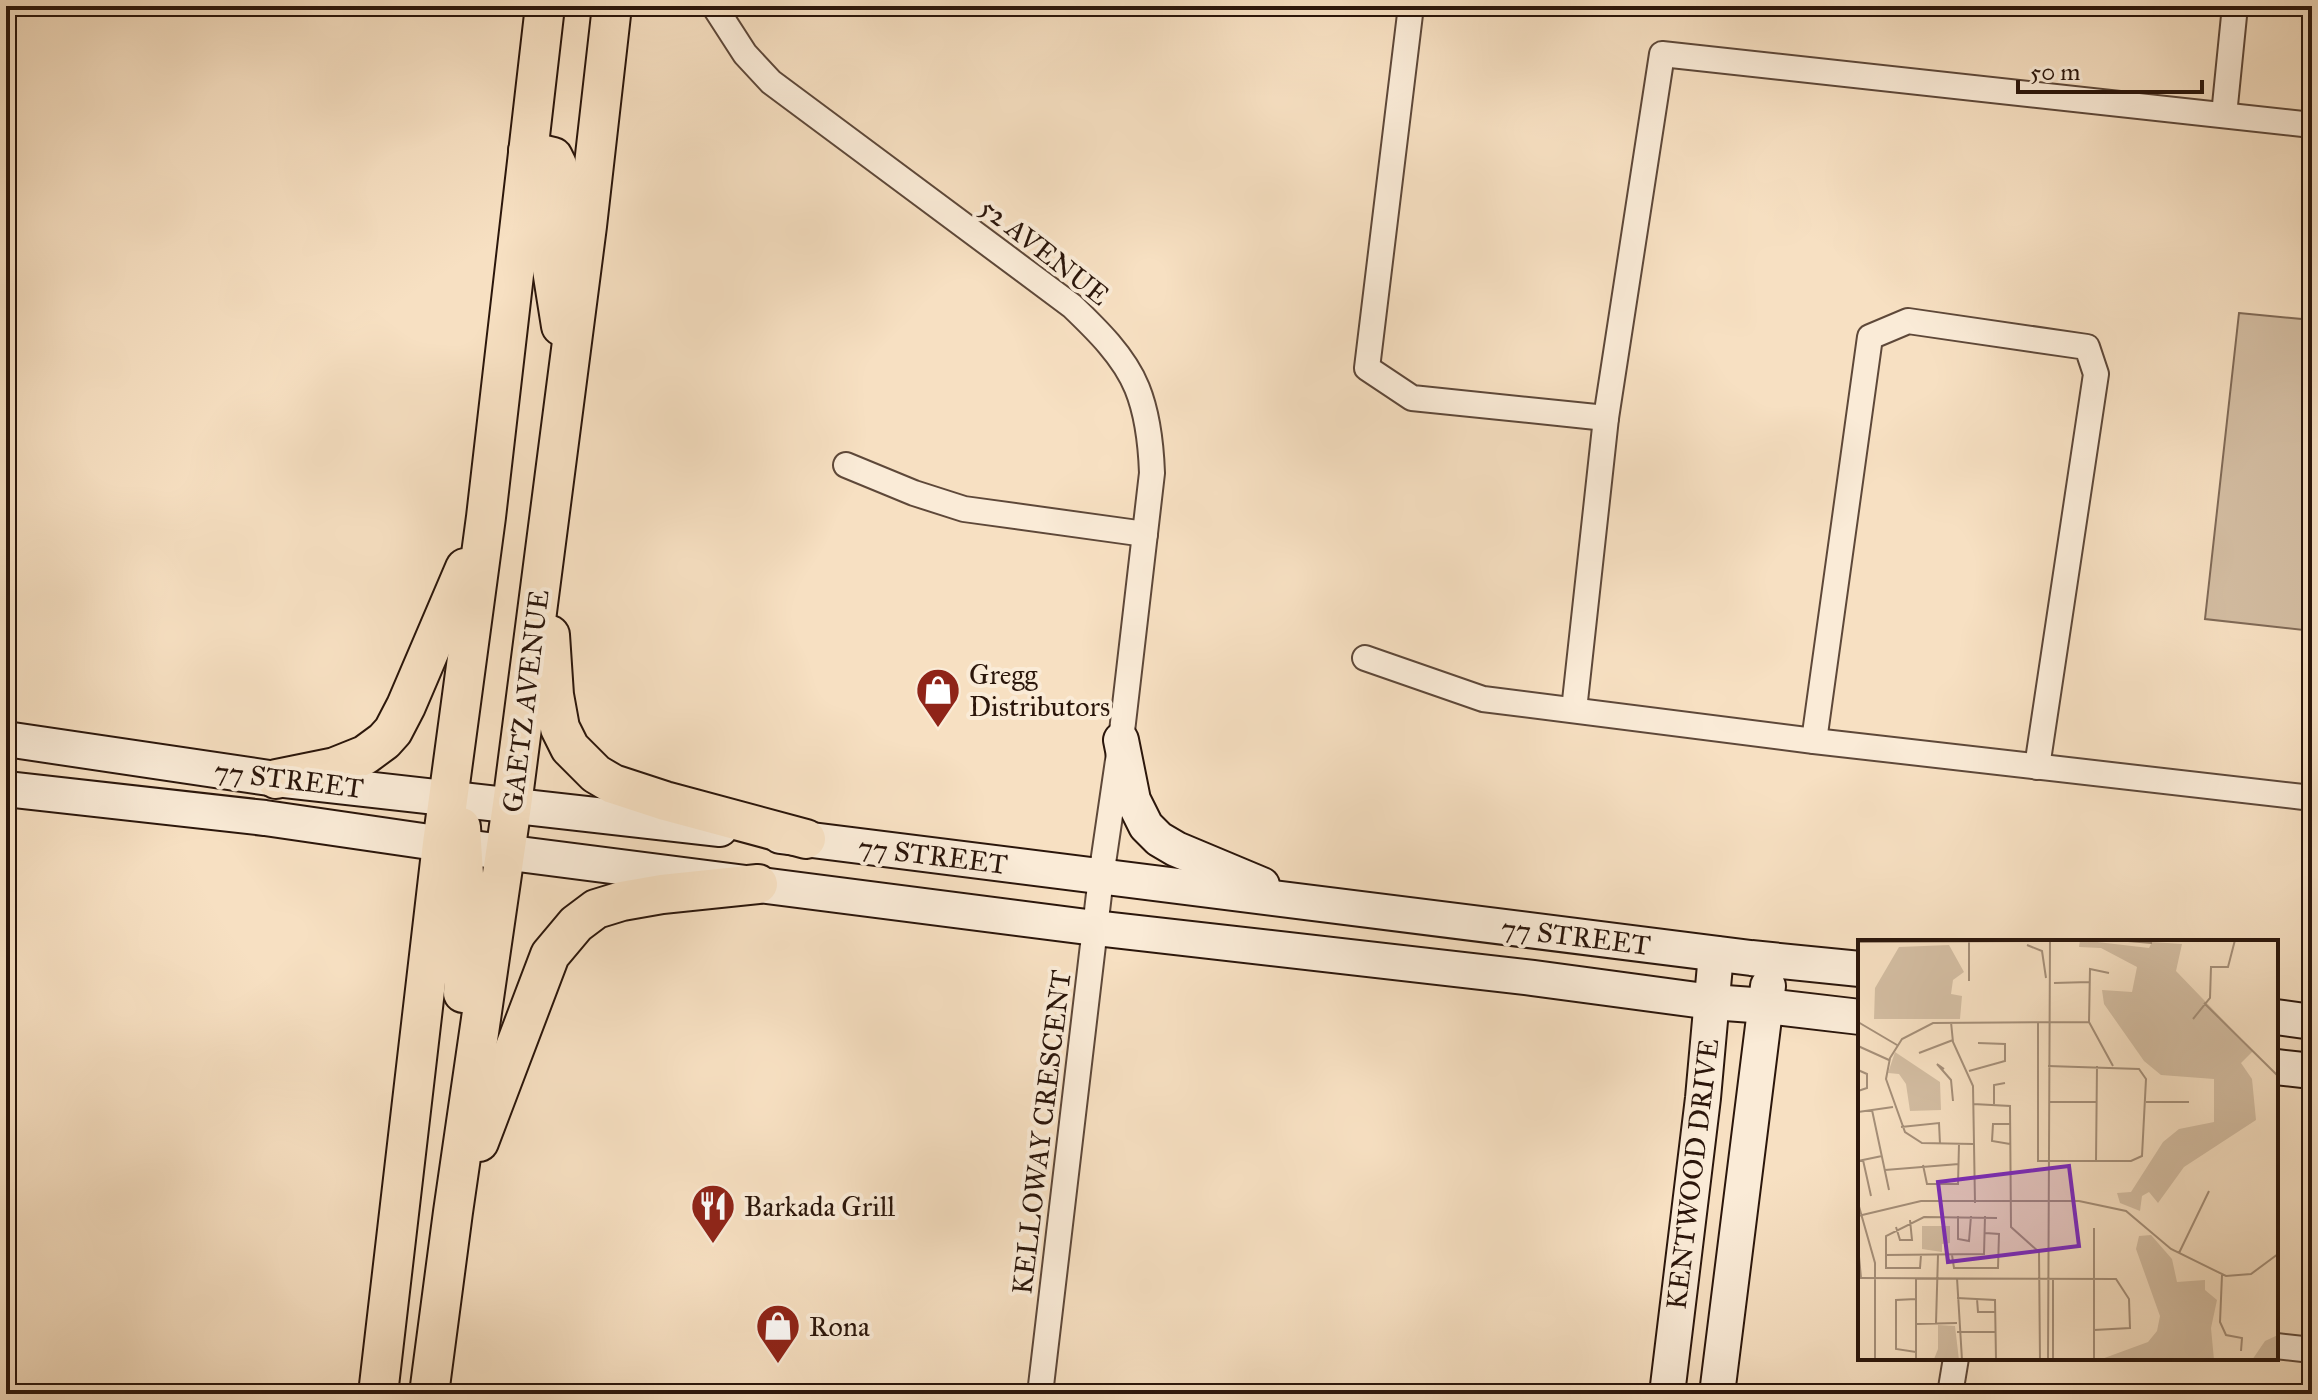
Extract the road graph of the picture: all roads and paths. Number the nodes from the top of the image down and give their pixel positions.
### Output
1 (545, 6) edge
2 (612, 6) edge
3 (714, 6) edge
4 (1411, 6) edge
5 (2235, 6) edge
6 (2224, 115) junction
7 (2312, 125) edge
8 (528, 151) junction
9 (567, 372) junction
10 (1606, 418) junction
11 (846, 465) dead end
12 (486, 517) junction
13 (1145, 534) junction
14 (545, 541) junction
15 (1365, 658) dead end
16 (1574, 710) junction
17 (6, 739) edge
18 (1121, 740) junction
19 (1814, 741) junction
20 (2037, 767) junction
21 (276, 779) junction
22 (6, 789) edge
23 (449, 798) junction
24 (2312, 798) edge
25 (512, 805) junction
26 (806, 839) junction
27 (453, 845) junction
28 (506, 852) junction
29 (1101, 877) junction
30 (758, 884) junction
31 (1300, 900) junction
32 (1095, 928) junction
33 (1716, 954) junction
34 (1858, 969) edge
35 (1769, 983) junction
36 (1858, 987) edge
37 (1712, 1002) junction
38 (1858, 1016) edge
39 (2278, 1017) edge
40 (2312, 1022) edge
41 (2278, 1067) edge
42 (2312, 1071) edge
43 (453, 1212) junction
44 (2278, 1346) edge
45 (2312, 1350) edge
46 (1956, 1360) edge
47 (378, 1394) edge
48 (429, 1394) edge
49 (1040, 1394) edge
50 (1667, 1394) edge
51 (1717, 1394) edge
52 (1950, 1394) edge

1 - 8 main road
2 - 9 main road, GAETZ AVENUE
3 - 13 street, 52 AVENUE
4 - 10 street
5 - 6 street
6 - 7 street
6 - 10 street
8 - 9 main road
8 - 12 main road
9 - 14 main road, GAETZ AVENUE
10 - 16 street
11 - 13 street
12 - 21 main road
12 - 23 main road
13 - 18 street, 52 AVENUE
14 - 25 main road, GAETZ AVENUE
14 - 26 main road
15 - 16 street
16 - 19 street
17 - 21 main road, 77 STREET
18 - 29 street, 52 AVENUE
18 - 31 main road
19 - 20 street
19 - 20 street
20 - 24 street
21 - 23 main road, 77 STREET
22 - 27 main road, 77 STREET
23 - 25 main road, 77 STREET
23 - 27 main road
25 - 26 main road, 77 STREET
25 - 28 main road, GAETZ AVENUE
26 - 29 main road, 77 STREET
27 - 28 main road, 77 STREET
27 - 43 main road
27 - 47 main road
28 - 30 main road, 77 STREET
28 - 43 main road, GAETZ AVENUE
29 - 31 main road, 77 STREET
29 - 32 street, KELLOWAY CRESCENT
30 - 32 main road, 77 STREET
30 - 43 main road
31 - 33 main road, 77 STREET
32 - 37 main road, 77 STREET
32 - 49 street, KELLOWAY CRESCENT
33 - 35 main road, 77 STREET
33 - 37 main road, KENTWOOD DRIVE
34 - 35 main road, 77 STREET
35 - 36 main road
35 - 37 main road, 77 STREET
35 - 38 main road, 77 STREET
35 - 51 main road, KENTWOOD DRIVE
37 - 50 main road, KENTWOOD DRIVE
39 - 40 main road
41 - 42 main road
43 - 48 main road, GAETZ AVENUE
44 - 45 street
46 - 52 street

